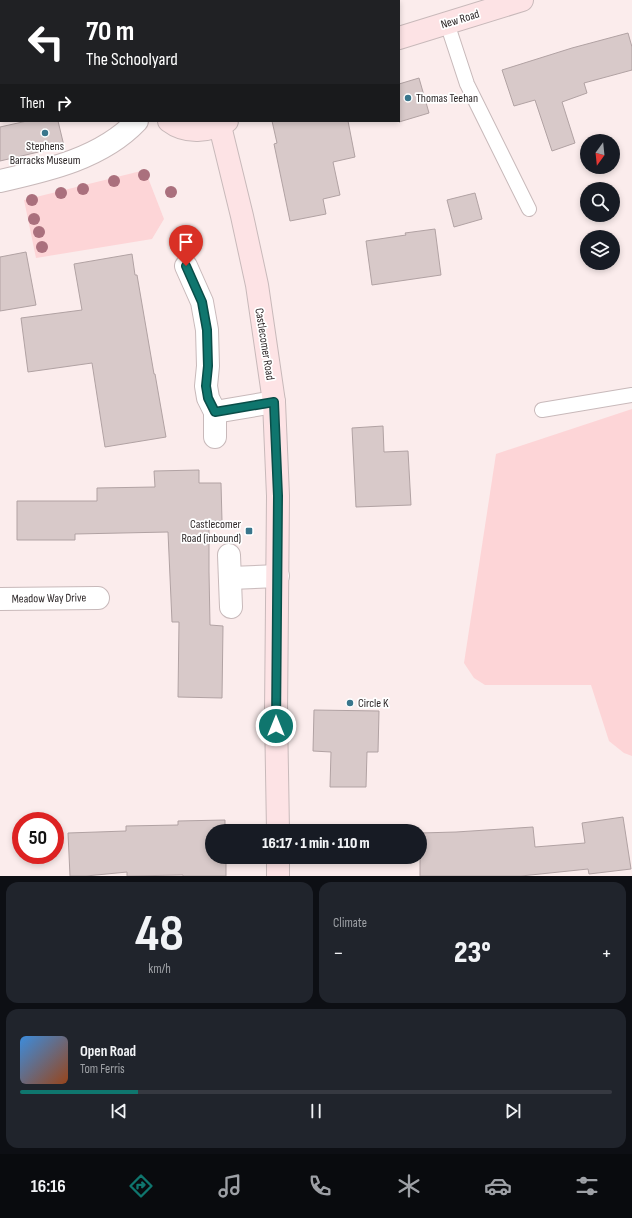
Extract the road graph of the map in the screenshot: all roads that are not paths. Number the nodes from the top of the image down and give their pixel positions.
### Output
1 (522, 0) edge
2 (447, 23) junction
3 (400, 38) edge
4 (136, 122) edge
5 (170, 122) edge
6 (223, 123) edge
7 (0, 181) edge
8 (529, 209) dead end
9 (186, 266) dead end
10 (632, 395) edge
11 (274, 402) junction
12 (542, 410) dead end
13 (215, 412) junction
14 (215, 437) dead end
15 (229, 555) dead end
16 (278, 576) junction
17 (230, 578) junction
18 (98, 598) dead end
19 (0, 599) edge
20 (231, 607) dead end
21 (278, 824) edge
22 (278, 864) edge
23 (278, 876) edge

1 - 2 main road, New Road
2 - 3 main road, New Road
2 - 8 lane
4 - 7 street
5 - 6 main road
6 - 11 main road, Castlecomer Road
9 - 13 street
10 - 12 lane
11 - 13 street
11 - 16 main road, Castlecomer Road
13 - 14 street
15 - 17 street
16 - 17 street
16 - 21 main road, Castlecomer Road
17 - 20 street
18 - 19 street, Meadow Way Drive
22 - 23 main road

